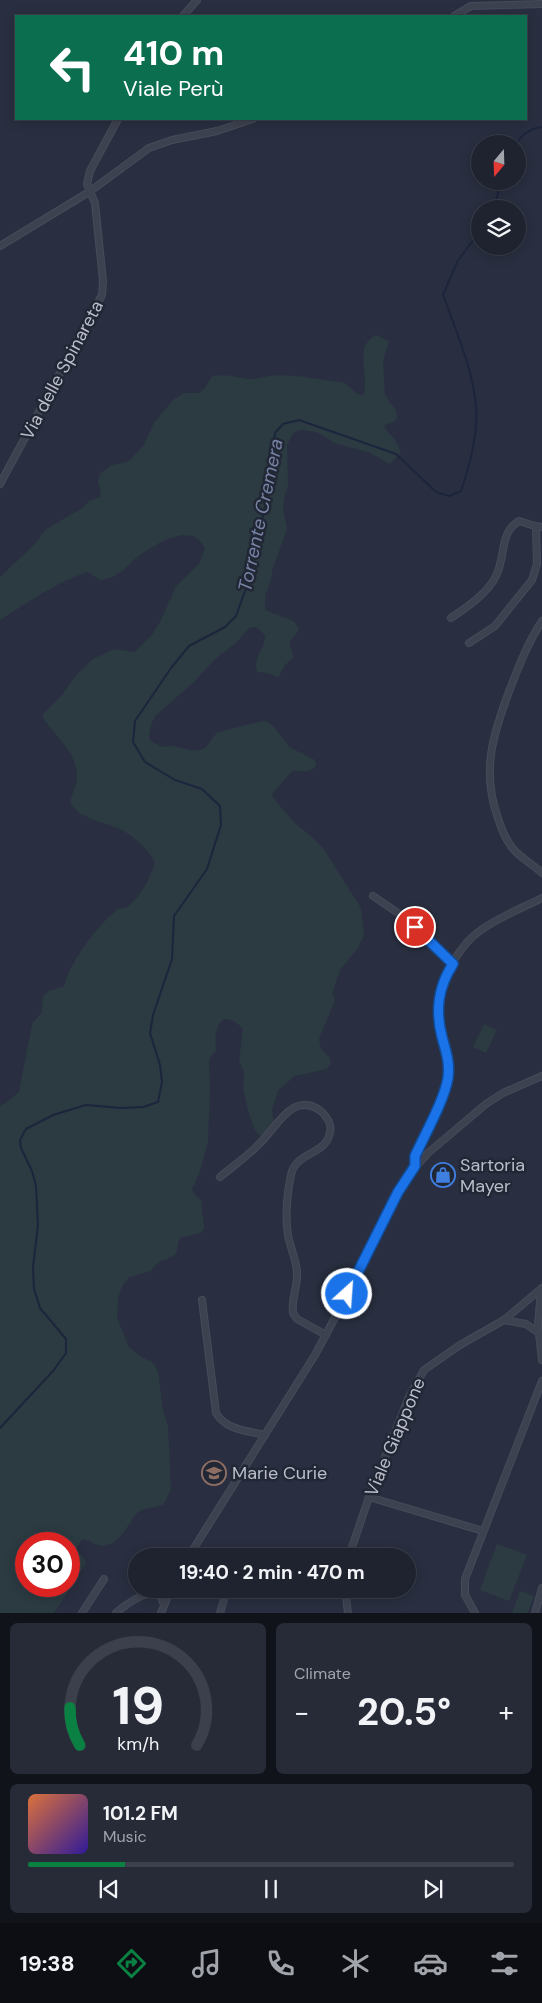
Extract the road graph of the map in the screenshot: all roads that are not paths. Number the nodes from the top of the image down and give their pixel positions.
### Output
1 (197, 0) edge
2 (542, 4) edge
3 (184, 15) edge
4 (456, 15) edge
5 (117, 120) edge
6 (250, 120) edge
7 (89, 192) junction
8 (0, 246) edge
9 (0, 484) edge
10 (539, 526) edge
11 (451, 618) dead end
12 (542, 621) edge
13 (469, 643) dead end
14 (542, 873) edge
15 (373, 896) dead end
16 (542, 898) edge
17 (453, 964) junction
18 (542, 1076) edge
19 (415, 1166) junction
20 (220, 1177) dead end
21 (541, 1289) edge
22 (202, 1300) dead end
23 (504, 1320) junction
24 (539, 1333) junction
25 (326, 1335) junction
26 (542, 1360) edge
27 (542, 1381) edge
28 (265, 1435) junction
29 (369, 1497) junction
30 (483, 1531) junction
31 (194, 1548) edge
32 (352, 1548) edge
33 (104, 1579) dead end
34 (542, 1588) edge
35 (136, 1598) edge
36 (162, 1598) edge
37 (167, 1598) edge
38 (225, 1598) edge
39 (346, 1598) edge
40 (164, 1605) junction
41 (82, 1613) edge
42 (116, 1613) edge
43 (161, 1613) edge
44 (220, 1613) edge
45 (348, 1613) edge
46 (475, 1613) edge
47 (535, 1613) edge

1 - 3 street
2 - 4 street
5 - 7 street
6 - 7 street
7 - 8 street
7 - 9 street, Via delle Spinareta
10 - 11 street
10 - 13 street
12 - 14 street
15 - 17 street
16 - 17 street
17 - 19 street
18 - 19 street
19 - 25 street
20 - 25 street
21 - 23 street, Viale Giappone
21 - 24 street
22 - 28 street
23 - 24 street
23 - 29 street, Viale Giappone
24 - 26 street
25 - 28 street
27 - 30 street
28 - 31 street
29 - 30 street
29 - 32 street, Viale Giappone
30 - 46 street
33 - 41 street
34 - 47 street
35 - 42 street
36 - 40 street
37 - 40 street
38 - 44 street
39 - 45 street
40 - 43 street

